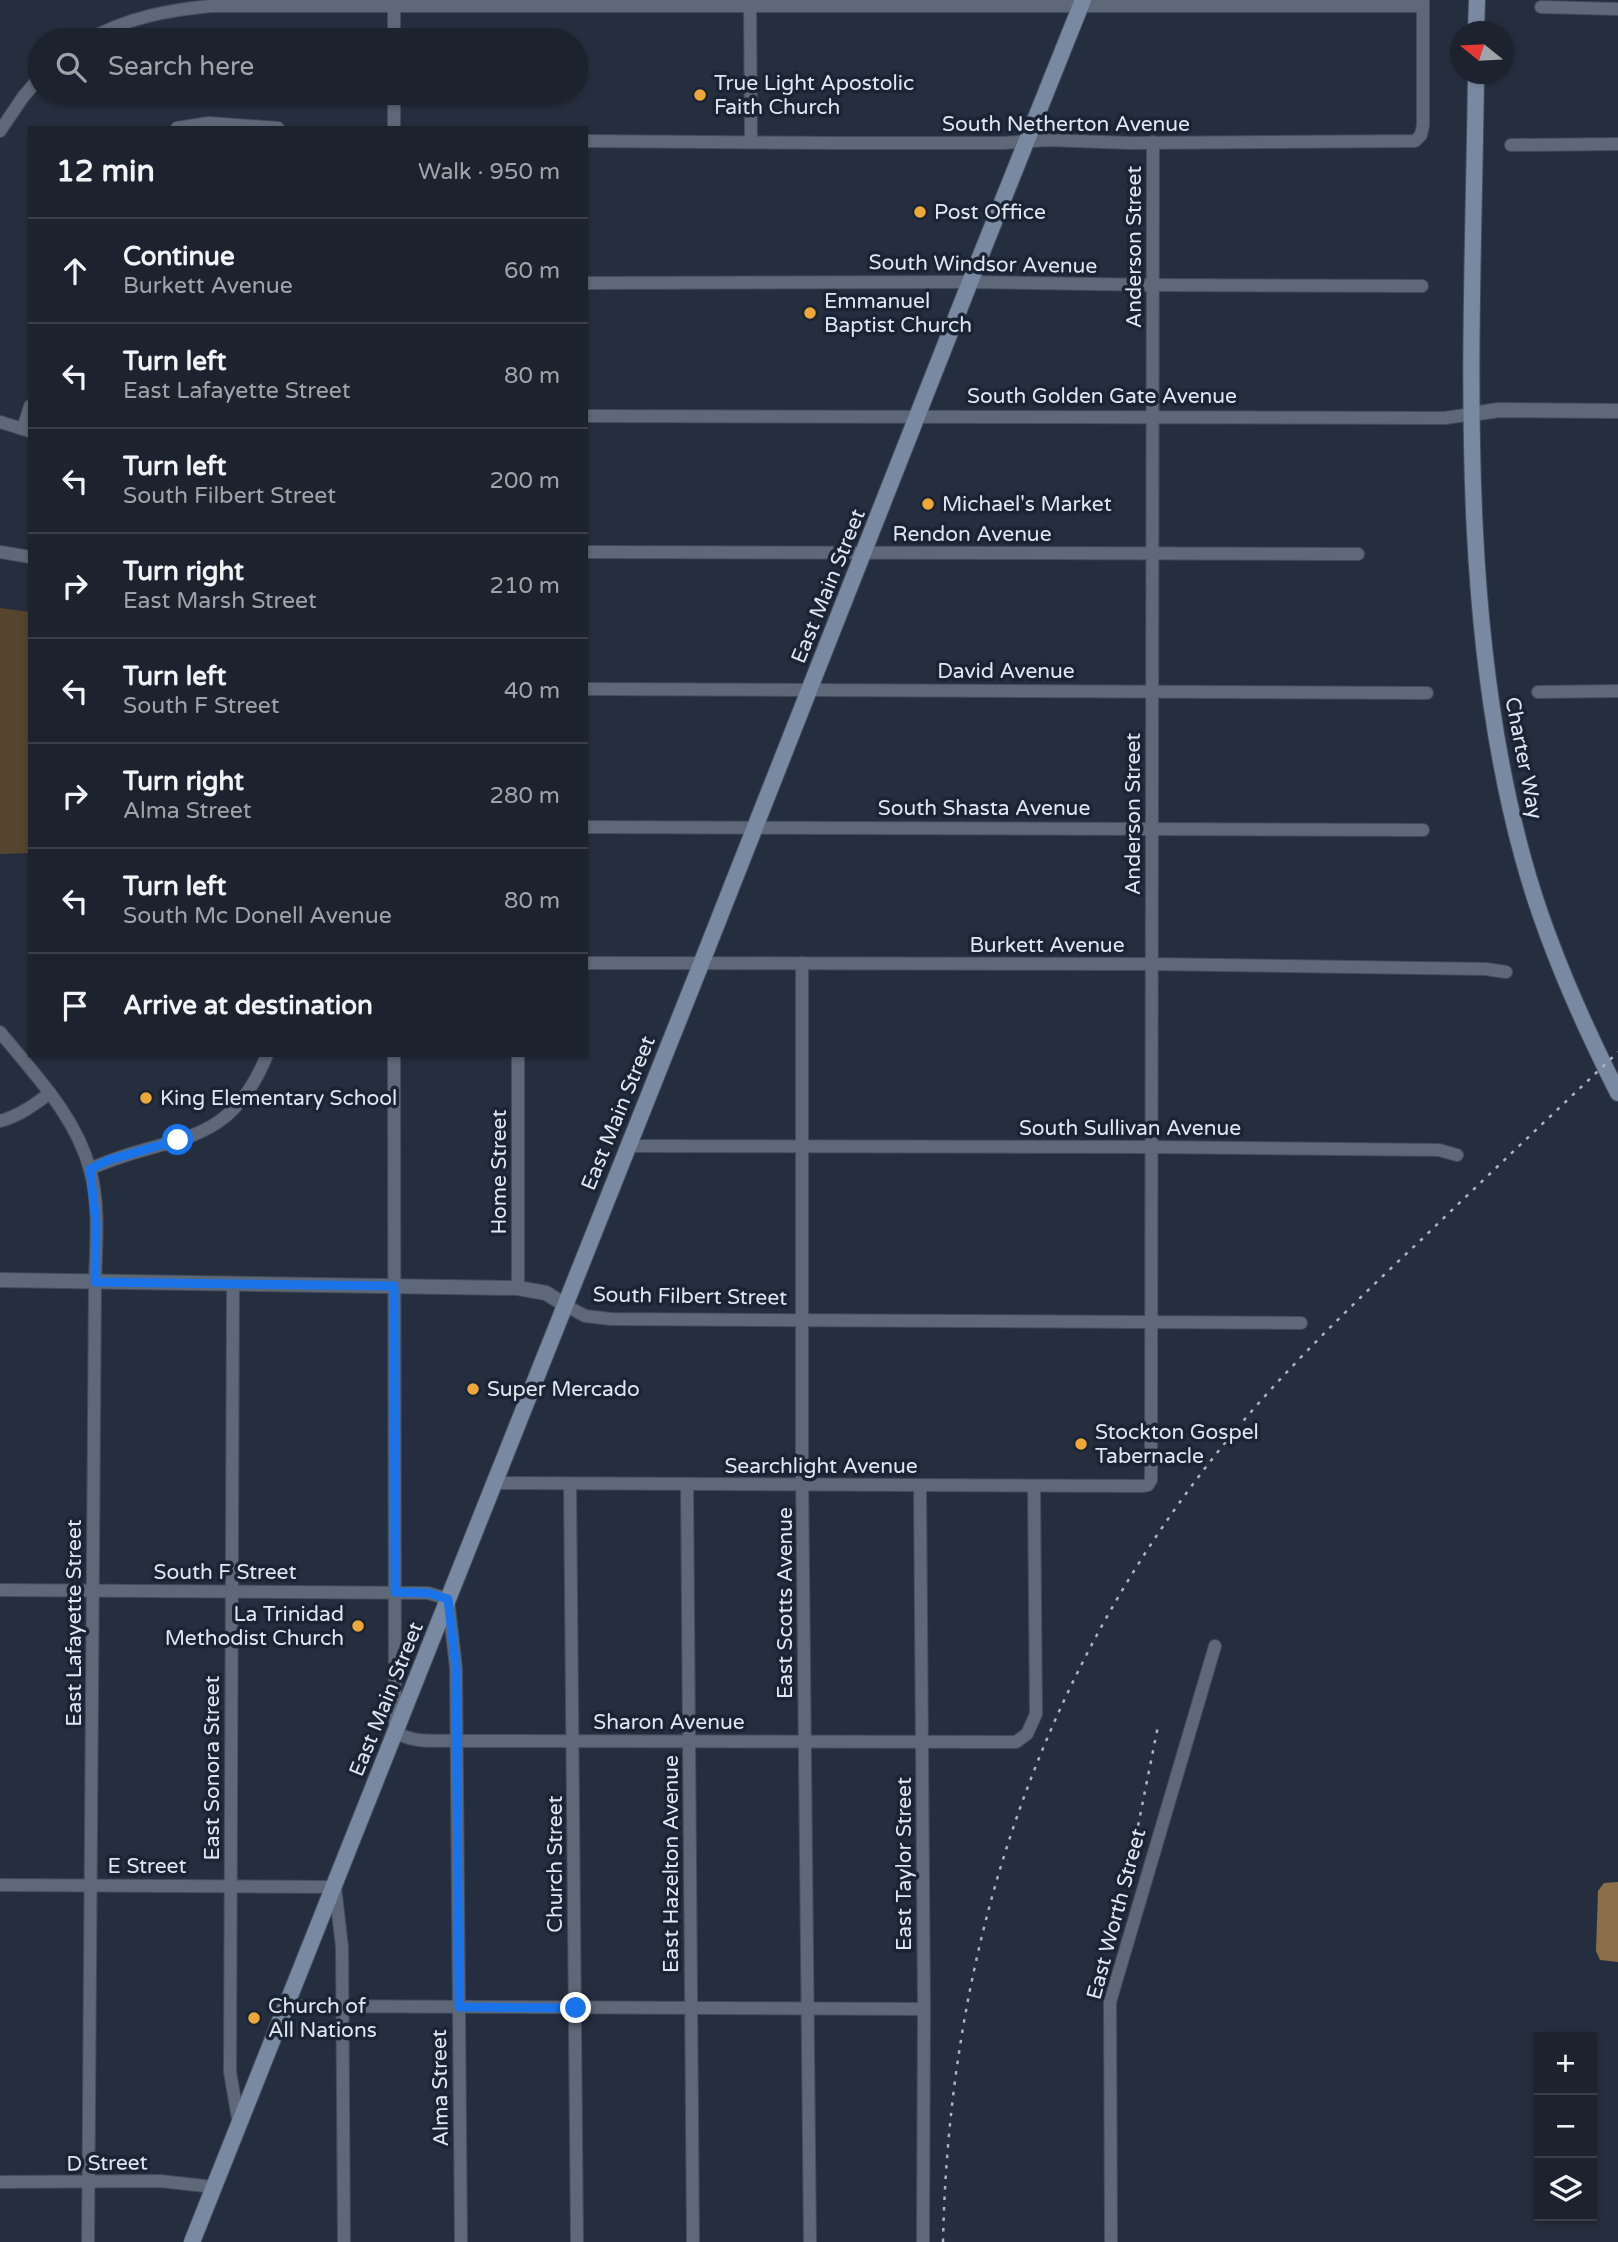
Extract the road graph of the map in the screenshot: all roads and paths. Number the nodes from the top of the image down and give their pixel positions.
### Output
1 (1476, 0) edge
2 (259, 3) edge
3 (1082, 3) edge
4 (1423, 3) edge
5 (750, 4) edge
6 (1541, 7) dead end
7 (394, 8) junction
8 (1618, 9) edge
9 (1476, 21) edge
10 (115, 28) edge
11 (394, 28) edge
12 (1476, 84) edge
13 (28, 92) edge
14 (394, 105) edge
15 (190, 126) edge
16 (261, 126) edge
17 (394, 126) edge
18 (0, 131) edge
19 (588, 141) edge
20 (751, 141) junction
21 (1026, 141) junction
22 (1153, 142) junction
23 (1618, 144) edge
24 (1511, 145) dead end
25 (970, 282) junction
26 (588, 283) edge
27 (1153, 285) junction
28 (1422, 286) dead end
29 (1618, 411) edge
30 (1472, 414) junction
31 (588, 415) edge
32 (918, 416) junction
33 (1152, 417) junction
34 (0, 422) edge
35 (26, 430) edge
36 (0, 552) edge
37 (588, 552) edge
38 (863, 553) junction
39 (1152, 553) junction
40 (1358, 554) dead end
41 (28, 556) edge
42 (588, 690) edge
43 (809, 690) junction
44 (1152, 691) junction
45 (1618, 691) edge
46 (1538, 692) dead end
47 (1427, 693) dead end
48 (588, 827) edge
49 (755, 827) junction
50 (1152, 827) junction
51 (1423, 830) dead end
52 (588, 963) edge
53 (701, 963) junction
54 (803, 963) junction
55 (1151, 964) junction
56 (1506, 972) dead end
57 (0, 1032) edge
58 (266, 1057) edge
59 (394, 1057) edge
60 (518, 1057) edge
61 (1618, 1093) edge
62 (50, 1094) junction
63 (0, 1121) edge
64 (628, 1146) junction
65 (803, 1146) junction
66 (1152, 1147) junction
67 (1457, 1155) dead end
68 (90, 1169) junction
69 (0, 1280) edge
70 (95, 1282) junction
71 (233, 1284) junction
72 (394, 1286) junction
73 (518, 1288) junction
74 (565, 1305) junction
75 (803, 1319) junction
76 (1151, 1322) junction
77 (1301, 1322) dead end
78 (494, 1483) junction
79 (570, 1485) junction
80 (687, 1485) junction
81 (803, 1485) junction
82 (1148, 1485) joint
83 (920, 1486) junction
84 (1034, 1486) junction
85 (0, 1590) edge
86 (93, 1590) junction
87 (232, 1591) junction
88 (395, 1592) junction
89 (448, 1599) junction
90 (1215, 1646) dead end
91 (395, 1731) junction
92 (456, 1741) junction
93 (573, 1741) junction
94 (689, 1741) junction
95 (806, 1742) junction
96 (922, 1742) junction
97 (0, 1885) edge
98 (91, 1885) junction
99 (230, 1886) junction
100 (335, 1887) junction
101 (286, 2006) junction
102 (343, 2007) junction
103 (459, 2007) junction
104 (576, 2008) junction
105 (691, 2008) junction
106 (808, 2009) junction
107 (924, 2009) junction
108 (239, 2125) junction
109 (0, 2182) edge
110 (89, 2183) junction
111 (214, 2187) junction
112 (88, 2242) edge
113 (192, 2242) edge
114 (344, 2242) edge
115 (461, 2242) edge
116 (577, 2242) edge
117 (693, 2242) edge
118 (810, 2242) edge
119 (923, 2242) edge
120 (1111, 2242) edge

1 - 9 main road
2 - 7 street
2 - 10 street
3 - 4 street
3 - 5 street
3 - 21 main road, East Main Street
4 - 22 street, South Netherton Avenue
5 - 7 street
5 - 20 street
6 - 8 street
7 - 11 street
12 - 30 main road, Charter Way
13 - 18 street
14 - 17 street
15 - 16 street
19 - 20 street, South Netherton Avenue
20 - 21 street, South Netherton Avenue
21 - 22 street, South Netherton Avenue
21 - 25 main road, East Main Street
22 - 27 street, Anderson Street
23 - 24 street
25 - 26 street, South Windsor Avenue
25 - 27 street, South Windsor Avenue
25 - 32 main road, East Main Street
27 - 28 street, South Windsor Avenue
27 - 33 street, Anderson Street
29 - 30 street, South Golden Gate Avenue
30 - 33 street, South Golden Gate Avenue
30 - 61 main road, Charter Way
31 - 32 street, South Golden Gate Avenue
32 - 33 street, South Golden Gate Avenue
32 - 38 main road, East Main Street
33 - 39 street, Anderson Street
34 - 35 street
36 - 41 street
37 - 38 street, Rendon Avenue
38 - 39 street, Rendon Avenue
38 - 43 main road, East Main Street
39 - 40 street, Rendon Avenue
39 - 44 street, Anderson Street
42 - 43 street, David Avenue
43 - 44 street, David Avenue
43 - 49 main road, East Main Street
44 - 47 street, David Avenue
44 - 50 street, Anderson Street
45 - 46 street
48 - 49 street, South Shasta Avenue
49 - 50 street, South Shasta Avenue
49 - 53 main road, East Main Street
50 - 51 street, South Shasta Avenue
50 - 55 street, Anderson Street
52 - 53 street, Burkett Avenue
53 - 54 street, Burkett Avenue
53 - 64 main road, East Main Street
54 - 55 street, Burkett Avenue
54 - 65 street, East Scotts Avenue
55 - 56 street, Burkett Avenue
55 - 66 street, Anderson Street
57 - 62 street, East Lafayette Street
58 - 68 street
59 - 72 street
60 - 73 street, Home Street
62 - 63 street
62 - 68 street, East Lafayette Street
64 - 65 street, South Sullivan Avenue
64 - 74 main road, East Main Street
65 - 66 street, South Sullivan Avenue
65 - 75 street, East Scotts Avenue
66 - 67 street, South Sullivan Avenue
66 - 76 street, Anderson Street
68 - 70 street, East Lafayette Street
69 - 70 street, South Filbert Street
70 - 71 street, South Filbert Street
70 - 86 street, East Lafayette Street
71 - 72 street, South Filbert Street
71 - 87 street, East Sonora Street
72 - 73 street, South Filbert Street
72 - 88 street
73 - 74 street, South Filbert Street
74 - 75 street, South Filbert Street
74 - 78 main road, East Main Street
75 - 76 street, South Filbert Street
75 - 81 street, East Scotts Avenue
76 - 77 street, South Filbert Street
76 - 82 street, Anderson Street
78 - 79 street, Searchlight Avenue
78 - 89 main road, East Main Street
79 - 80 street, Searchlight Avenue
79 - 93 street, Church Street
80 - 81 street, Searchlight Avenue
80 - 94 street, East Hazelton Avenue
81 - 83 street, Searchlight Avenue
81 - 95 street, East Scotts Avenue
82 - 84 street, Searchlight Avenue
83 - 84 street, Searchlight Avenue
83 - 96 street, East Taylor Street
84 - 96 street, Sharon Avenue
85 - 86 street, South F Street
86 - 87 street, South F Street
86 - 98 street, East Lafayette Street
87 - 88 street, South F Street
87 - 99 street, East Sonora Street
88 - 89 street, South F Street
88 - 91 street
89 - 91 main road, East Main Street
89 - 92 street, Alma Street
90 - 120 street, East Worth Street
91 - 92 street, Sharon Avenue
91 - 100 main road, East Main Street
92 - 93 street, Sharon Avenue
92 - 103 street, Alma Street
93 - 94 street, Sharon Avenue
93 - 104 street, Church Street
94 - 95 street, Sharon Avenue
94 - 105 street, East Hazelton Avenue
95 - 96 street, Sharon Avenue
95 - 106 street, East Scotts Avenue
96 - 107 street, East Taylor Street
97 - 98 street, E Street
98 - 99 street, E Street
98 - 110 street, East Lafayette Street
99 - 100 street, E Street
99 - 108 street, East Sonora Street
100 - 101 main road, East Main Street
100 - 102 street
101 - 102 street
101 - 108 main road, East Main Street
102 - 103 street
102 - 114 street
103 - 104 street
103 - 115 street, Alma Street
104 - 105 street
104 - 116 street, Church Street
105 - 106 street
105 - 117 street, East Hazelton Avenue
106 - 107 street
106 - 118 street, East Scotts Avenue
107 - 119 street, East Taylor Street
108 - 111 main road, East Main Street
109 - 110 street, D Street
110 - 111 street, D Street
110 - 112 street, East Lafayette Street
111 - 113 main road, East Main Street

